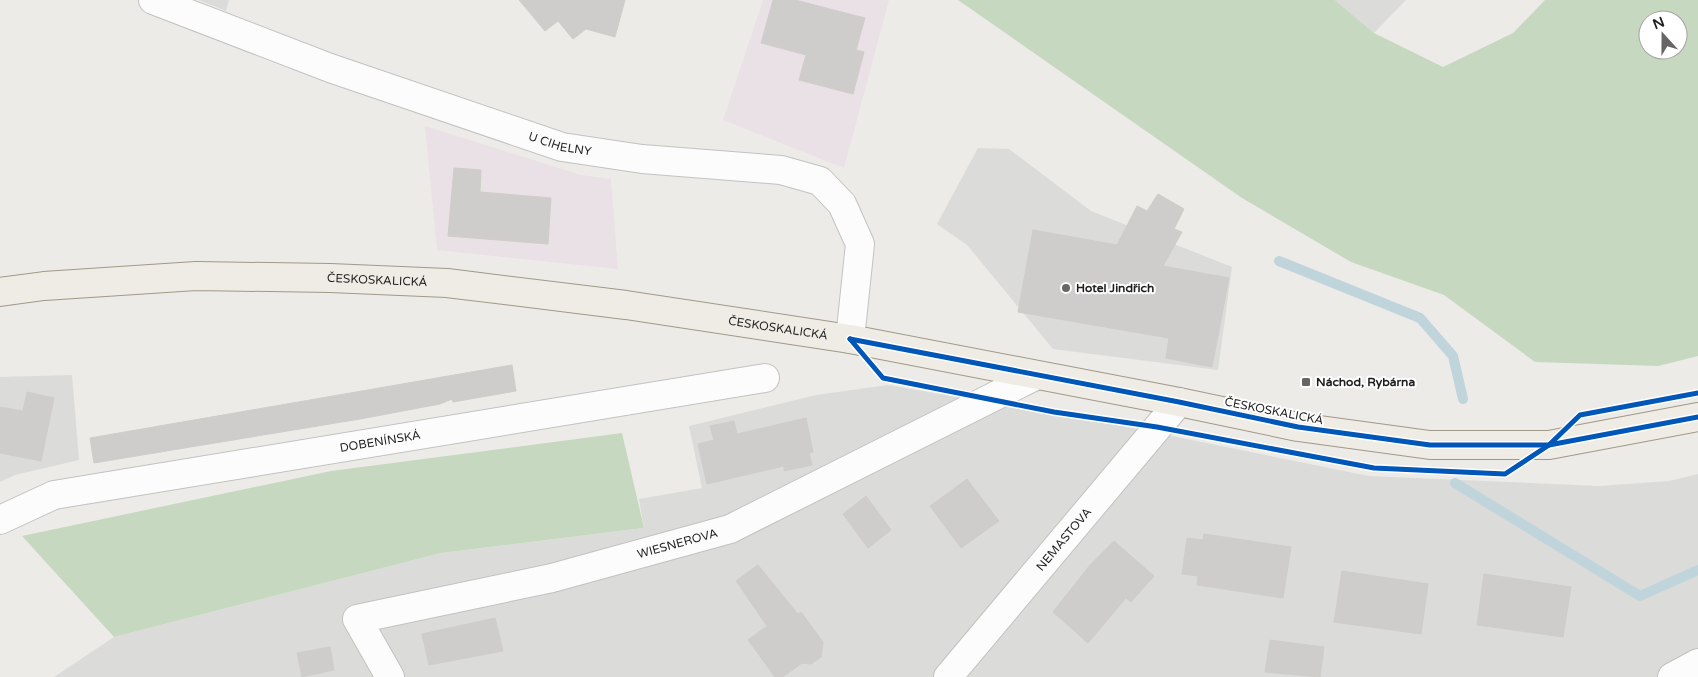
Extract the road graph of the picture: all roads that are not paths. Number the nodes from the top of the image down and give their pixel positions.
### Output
1 (153, 0) edge
2 (0, 292) edge
3 (850, 339) junction
4 (1035, 376) junction
5 (765, 378) dead end
6 (1179, 402) junction
7 (1698, 417) edge
8 (0, 520) edge
9 (1698, 663) edge
10 (390, 677) edge
11 (948, 677) edge
12 (1672, 677) edge

1 - 3 street, U CIHELNY
2 - 3 main road, ČESKOSKALICKÁ
3 - 4 main road, ČESKOSKALICKÁ
4 - 6 main road, ČESKOSKALICKÁ
4 - 10 street, WIESNEROVA
5 - 8 street, DOBENÍNSKÁ
6 - 7 main road, ČESKOSKALICKÁ
6 - 11 street, NEMASTOVA
9 - 12 street

